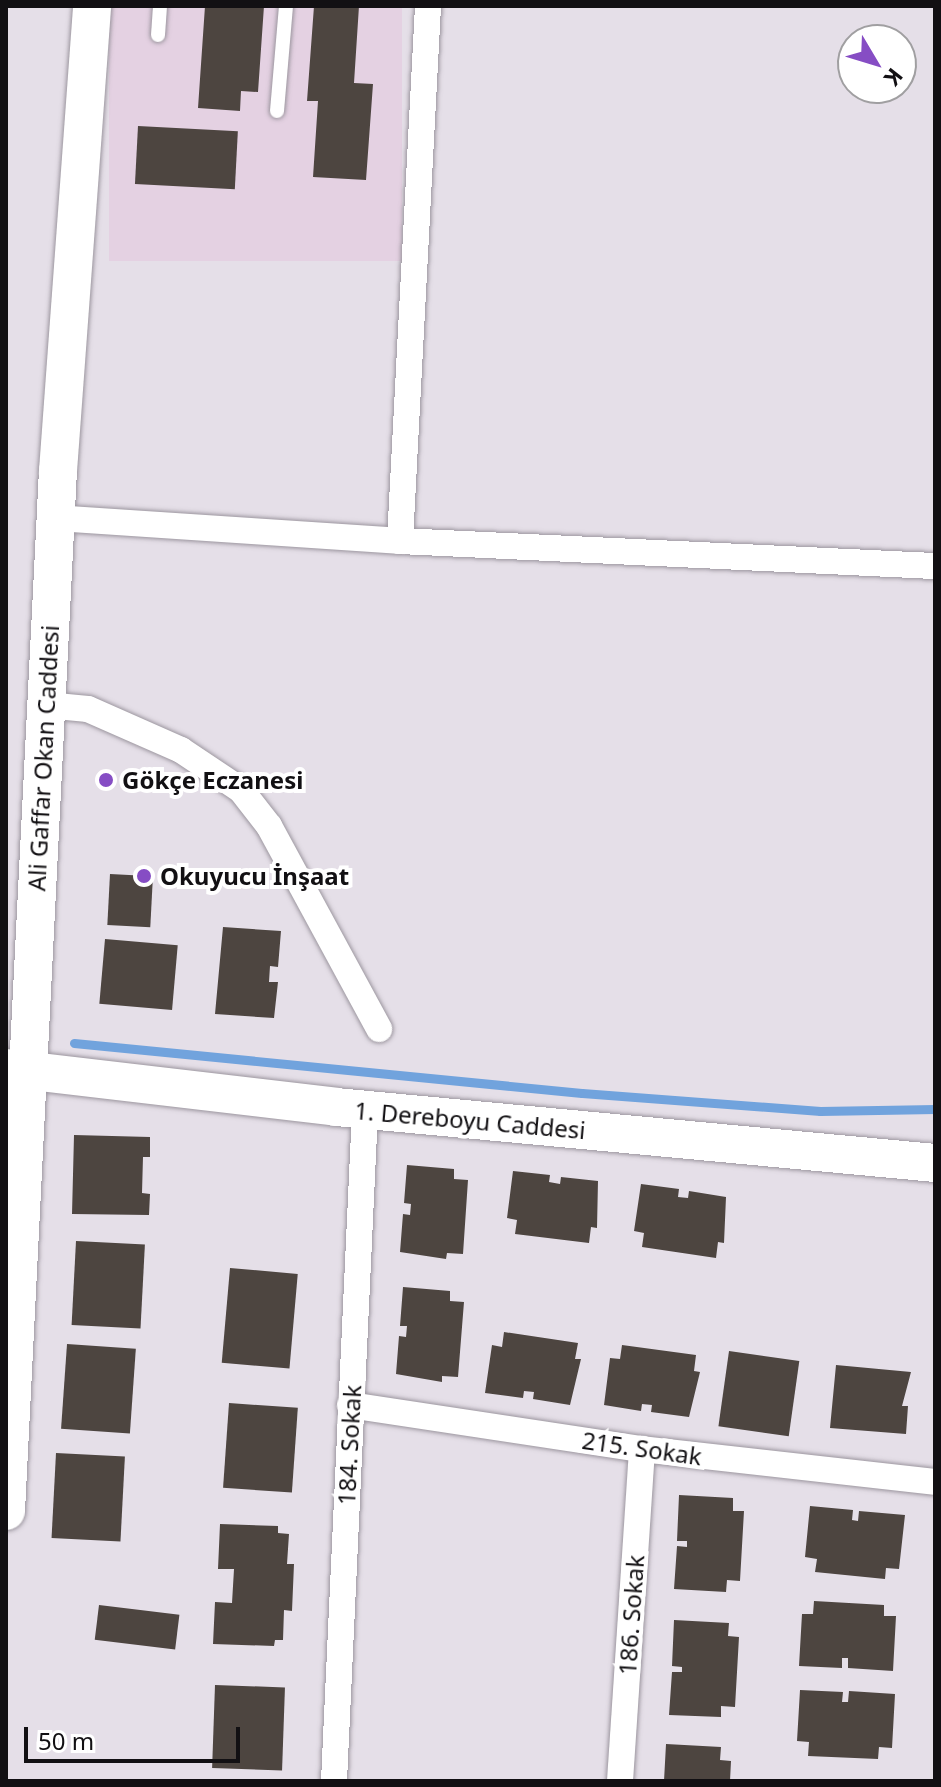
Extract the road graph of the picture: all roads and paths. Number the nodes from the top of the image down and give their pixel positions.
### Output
1 (92, 6) edge
2 (160, 6) edge
3 (286, 6) edge
4 (428, 6) edge
5 (158, 35) dead end
6 (277, 111) dead end
7 (55, 518) junction
8 (400, 541) junction
9 (935, 566) edge
10 (46, 705) junction
11 (379, 1029) dead end
12 (17, 1068) edge
13 (365, 1110) junction
14 (935, 1163) edge
15 (350, 1405) junction
16 (642, 1449) junction
17 (935, 1482) edge
18 (6, 1511) edge
19 (334, 1781) edge
20 (620, 1781) edge

1 - 7 main road, Ali Gaffar Okan Caddesi
2 - 5 lane
3 - 6 lane
4 - 8 street
7 - 8 street
7 - 10 main road, Ali Gaffar Okan Caddesi
8 - 9 street
10 - 11 street
10 - 12 main road, Ali Gaffar Okan Caddesi
12 - 13 main road, 1. Dereboyu Caddesi
12 - 18 main road, Ali Gaffar Okan Caddesi
13 - 14 main road, 1. Dereboyu Caddesi
13 - 15 street, 184. Sokak
15 - 16 street, 215. Sokak
15 - 19 street, 184. Sokak
16 - 17 street, 215. Sokak
16 - 20 street, 186. Sokak

